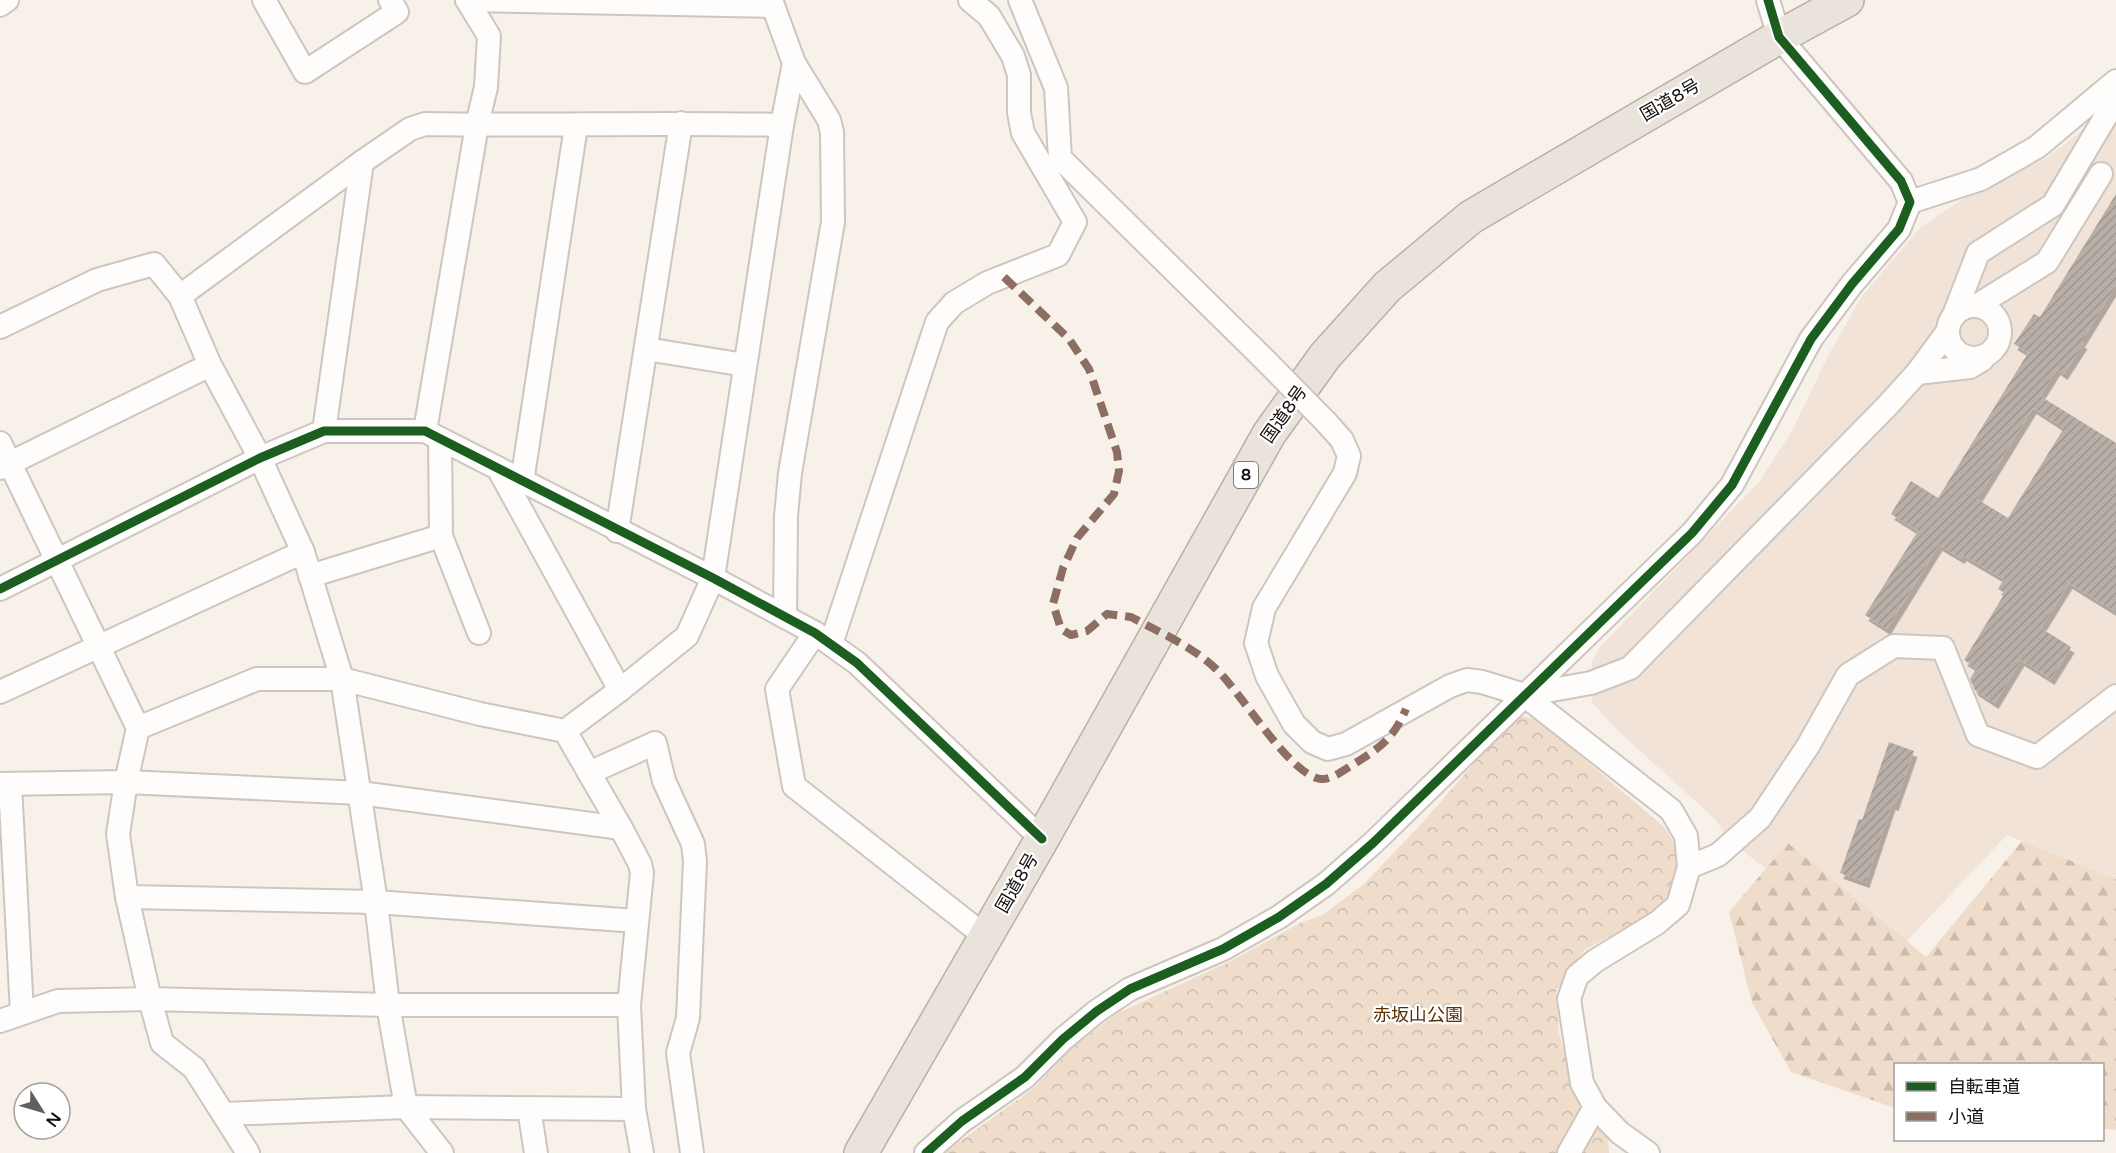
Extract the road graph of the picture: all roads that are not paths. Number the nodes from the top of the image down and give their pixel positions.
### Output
1 (7, 0) edge
2 (264, 0) edge
3 (390, 0) edge
4 (467, 0) edge
5 (970, 0) edge
6 (1020, 0) edge
7 (1768, 0) edge
8 (1847, 0) edge
9 (772, 3) edge
10 (0, 5) edge
11 (1779, 37) junction
12 (794, 63) junction
13 (2116, 81) edge
14 (2116, 99) edge
15 (681, 123) junction
16 (477, 125) junction
17 (782, 125) junction
18 (576, 126) junction
19 (362, 162) junction
20 (2101, 174) dead end
21 (1910, 202) junction
22 (1997, 294) junction
23 (180, 296) junction
24 (1976, 306) junction
25 (1996, 318) junction
26 (1951, 323) junction
27 (0, 327) edge
28 (646, 349) junction
29 (1988, 354) junction
30 (210, 365) junction
31 (745, 365) junction
32 (1917, 373) junction
33 (324, 431) junction
34 (432, 435) junction
35 (3, 458) edge
36 (260, 458) junction
37 (499, 470) junction
38 (522, 482) junction
39 (617, 531) junction
40 (441, 536) junction
41 (303, 552) junction
42 (57, 560) junction
43 (310, 576) junction
44 (713, 578) junction
45 (0, 589) edge
46 (785, 617) junction
47 (479, 633) dead end
48 (823, 639) junction
49 (98, 646) junction
50 (342, 679) junction
51 (620, 690) junction
52 (0, 692) edge
53 (1524, 695) junction
54 (2116, 696) edge
55 (138, 728) junction
56 (564, 730) junction
57 (589, 773) junction
58 (126, 782) junction
59 (5, 784) edge
60 (360, 793) junction
61 (621, 828) junction
62 (1042, 839) junction
63 (1689, 867) junction
64 (127, 897) junction
65 (375, 902) junction
66 (637, 921) junction
67 (986, 937) junction
68 (150, 999) junction
69 (388, 1005) junction
70 (629, 1005) junction
71 (22, 1013) junction
72 (0, 1021) edge
73 (406, 1107) junction
74 (1594, 1107) junction
75 (529, 1108) junction
76 (634, 1109) junction
77 (225, 1114) junction
78 (248, 1153) edge
79 (442, 1153) edge
80 (536, 1153) edge
81 (642, 1153) edge
82 (692, 1153) edge
83 (863, 1153) edge
84 (926, 1153) edge
85 (1569, 1153) edge
86 (1583, 1153) edge
87 (1648, 1153) edge

1 - 10 street
2 - 3 street
4 - 9 street
4 - 16 street
5 - 48 street
6 - 53 street, bridge
7 - 11 street
8 - 11 highway, 国道8号 / 8
9 - 12 street
11 - 21 street
11 - 62 highway, 国道8号 / 8
12 - 17 street
12 - 46 street
13 - 21 street
14 - 26 street
15 - 17 street
15 - 18 street
15 - 28 street
16 - 18 street
16 - 19 street
16 - 34 street
17 - 31 street
18 - 38 street
19 - 23 street
19 - 33 street
20 - 22 street
21 - 53 street
22 - 24 street
22 - 25 street
23 - 27 street
23 - 30 street
24 - 25 street
24 - 26 street
25 - 29 street
26 - 29 street
26 - 32 street
28 - 31 street
28 - 39 street
29 - 32 street
30 - 35 street
30 - 36 street
31 - 44 street
32 - 53 street
33 - 34 street
33 - 36 street
34 - 37 street
34 - 40 street
35 - 42 street
36 - 41 street
36 - 42 street
37 - 38 street
37 - 51 street
38 - 39 street
39 - 44 street
40 - 43 street
40 - 47 street
41 - 43 street
41 - 49 street
42 - 45 street
42 - 49 street
43 - 50 street
44 - 46 street
44 - 51 street
46 - 48 street
48 - 62 street
48 - 67 street
49 - 52 street
49 - 55 street
50 - 55 street
50 - 56 street
50 - 60 street
51 - 56 street
53 - 63 street
53 - 84 street
54 - 63 street
55 - 58 street
56 - 57 street
57 - 61 street
57 - 82 street
58 - 59 street
58 - 60 street
58 - 64 street
59 - 71 street
60 - 61 street
60 - 65 street
61 - 66 street
62 - 67 highway, 国道8号 / 8
63 - 74 street
64 - 65 street
64 - 68 street
65 - 66 street
65 - 69 street
66 - 70 street
67 - 83 highway, 国道8号 / 8
68 - 69 street
68 - 71 street
68 - 77 street
69 - 70 street
69 - 73 street
70 - 76 street
71 - 72 street
73 - 75 street
73 - 77 street
73 - 79 street
74 - 85 street
74 - 86 street
74 - 87 street
75 - 76 street
75 - 80 street
76 - 81 street
77 - 78 street

